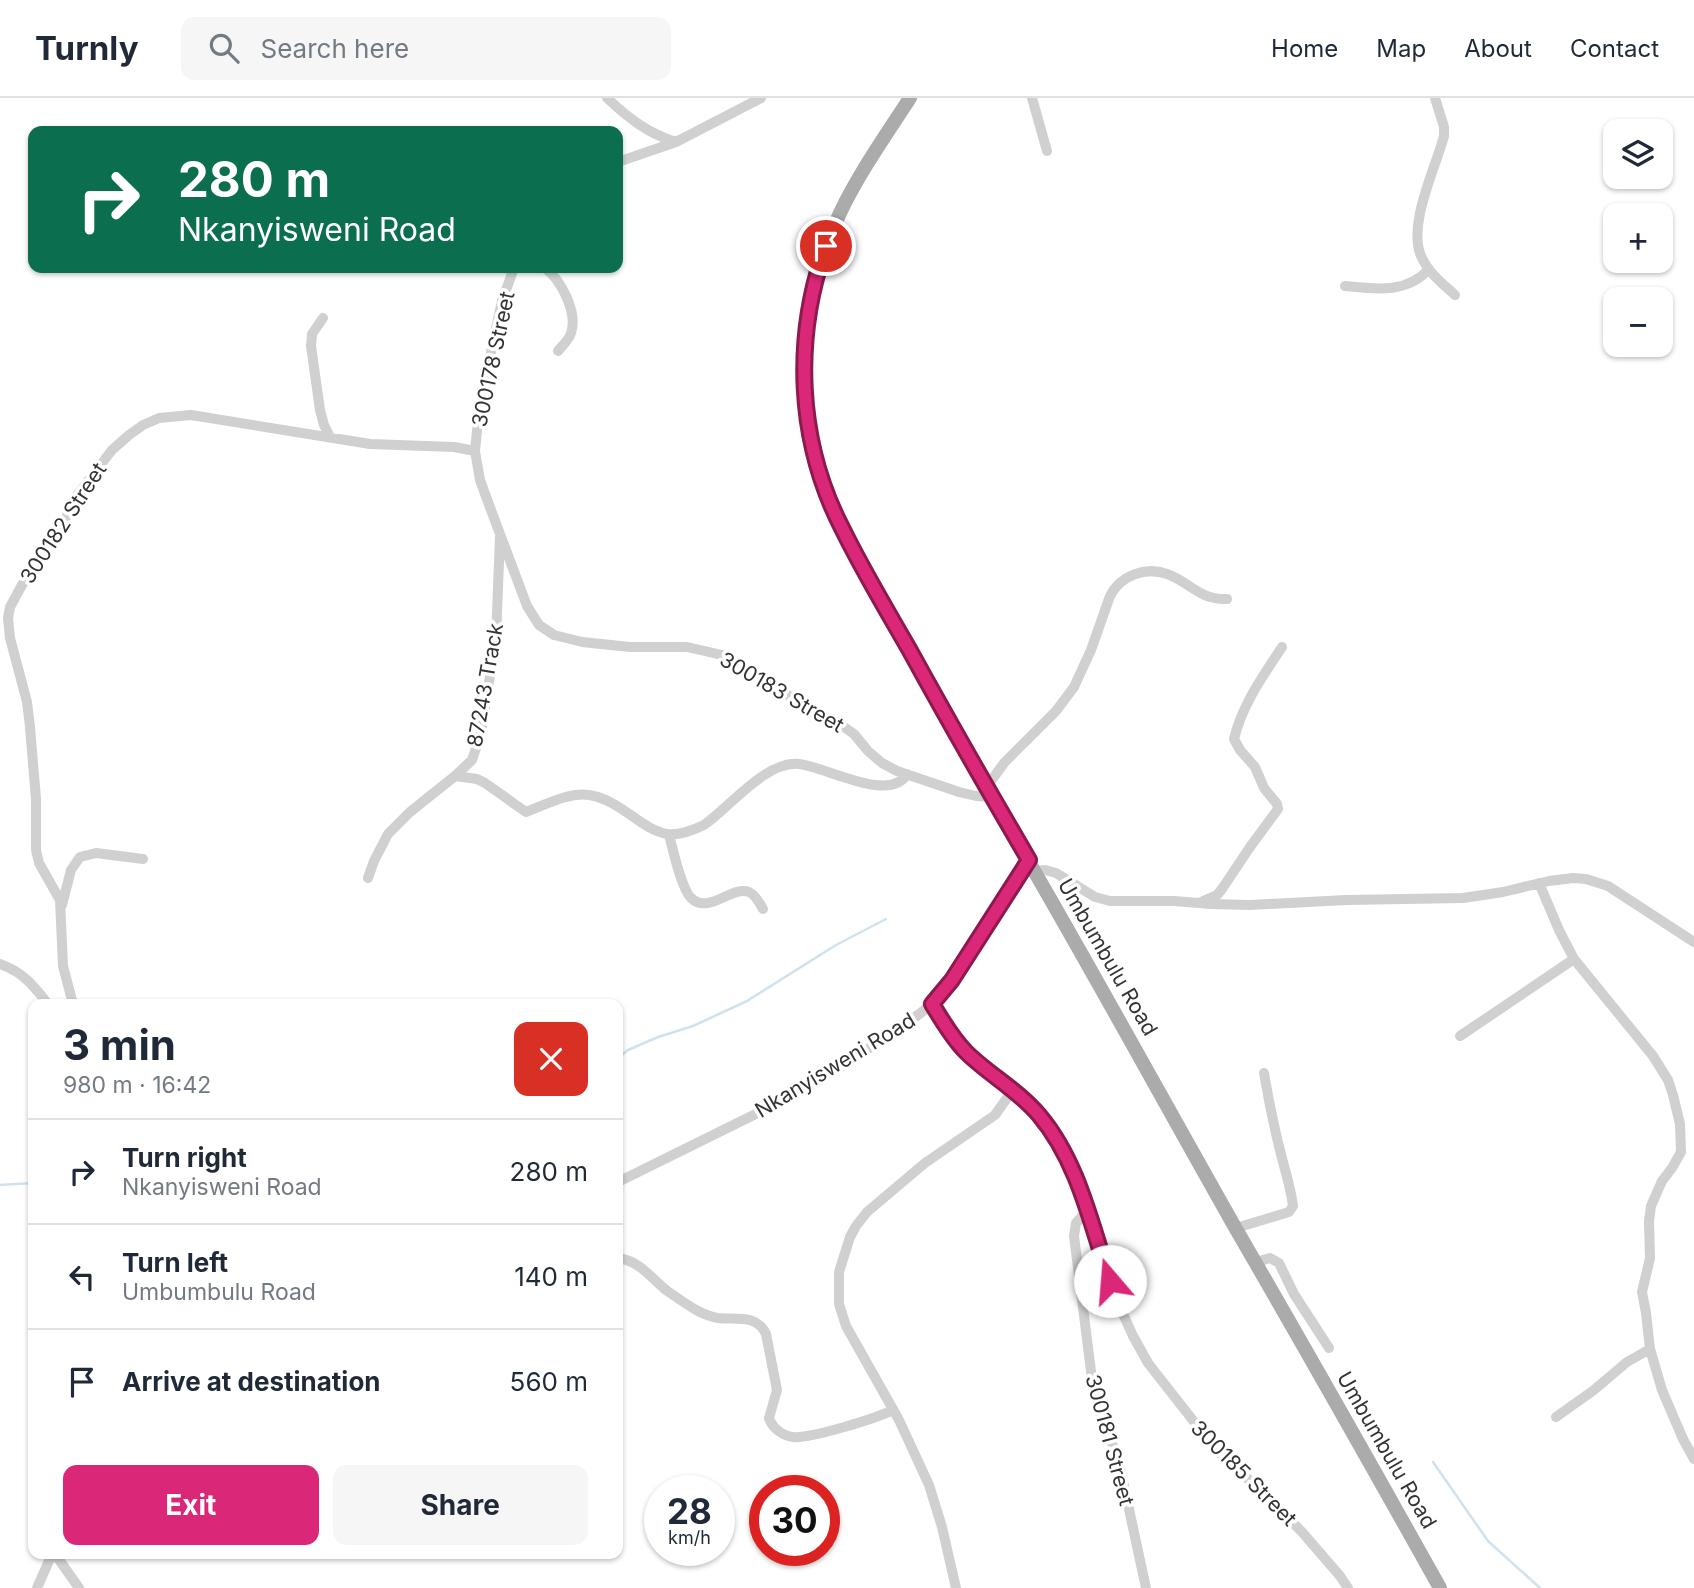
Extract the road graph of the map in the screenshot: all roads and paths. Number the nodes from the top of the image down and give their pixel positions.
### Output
1 (607, 98) edge
2 (761, 98) edge
3 (910, 98) edge
4 (1032, 98) edge
5 (1435, 98) edge
6 (676, 142) junction
7 (1047, 151) dead end
8 (623, 160) edge
9 (1429, 269) junction
10 (512, 273) edge
11 (551, 273) edge
12 (1345, 286) dead end
13 (1455, 295) dead end
14 (323, 318) dead end
15 (558, 351) dead end
16 (330, 437) junction
17 (475, 451) junction
18 (500, 534) junction
19 (1227, 599) dead end
20 (1282, 647) dead end
21 (906, 774) junction
22 (456, 776) junction
23 (989, 793) junction
24 (669, 835) junction
25 (143, 859) dead end
26 (1032, 866) junction
27 (368, 878) dead end
28 (1539, 883) junction
29 (1198, 903) junction
30 (61, 908) junction
31 (763, 909) dead end
32 (1694, 942) edge
33 (1574, 959) junction
34 (0, 964) edge
35 (44, 999) edge
36 (71, 999) edge
37 (932, 1004) junction
38 (1460, 1036) dead end
39 (1264, 1073) dead end
40 (1012, 1091) junction
41 (623, 1180) edge
42 (1087, 1211) junction
43 (1236, 1228) junction
44 (623, 1259) edge
45 (1256, 1262) junction
46 (1329, 1348) dead end
47 (1650, 1349) junction
48 (893, 1409) junction
49 (1556, 1417) dead end
50 (1694, 1460) edge
51 (51, 1559) edge
52 (57, 1559) edge
53 (37, 1588) edge
54 (79, 1588) edge
55 (956, 1588) edge
56 (1146, 1588) edge
57 (1348, 1588) edge
58 (1440, 1588) edge

1 - 6 street
2 - 6 street
3 - 23 main road, Umbumbulu Road
4 - 7 street
5 - 9 street
6 - 8 street
9 - 12 street
9 - 13 street
10 - 17 street, 300178 Street
11 - 15 street
14 - 16 street
16 - 17 street, 300182 Street
16 - 30 street, 300182 Street
17 - 18 street, 300183 Street
18 - 21 street, 300183 Street
18 - 22 street, 87243 Track
19 - 23 street
20 - 29 street
21 - 23 street, 300183 Street
21 - 24 street
22 - 24 street
22 - 27 street, 87243 Track
23 - 26 main road, Umbumbulu Road
24 - 31 street
25 - 30 street
26 - 29 street
26 - 37 street, Nkanyisweni Road
26 - 43 main road, Umbumbulu Road
28 - 29 street
28 - 32 street
28 - 33 street
30 - 36 street, 300182 Street
33 - 38 street
33 - 47 street
34 - 35 street
37 - 40 street, 300185 Street
37 - 41 street, Nkanyisweni Road
39 - 43 street
40 - 42 street, 300185 Street
40 - 48 street
42 - 56 street, 300181 Street
42 - 57 street, 300185 Street
43 - 45 main road, Umbumbulu Road
44 - 48 street
45 - 46 street
45 - 58 main road, Umbumbulu Road
47 - 49 street
47 - 50 street
48 - 55 street
51 - 53 street
52 - 54 street

